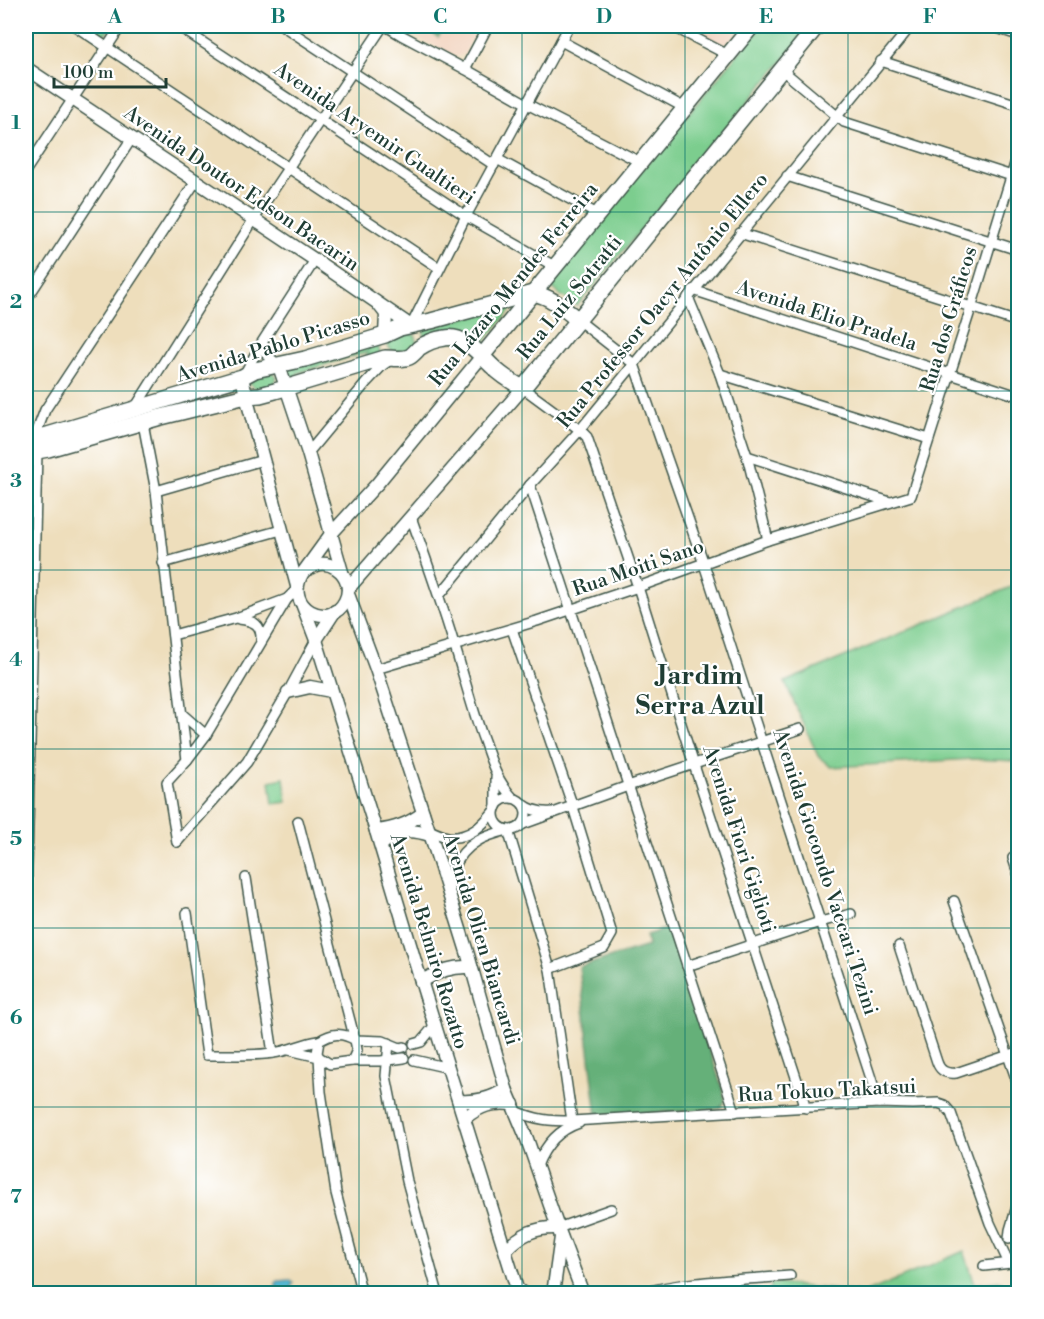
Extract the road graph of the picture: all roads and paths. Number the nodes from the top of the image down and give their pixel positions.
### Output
1 (75, 26) edge
2 (121, 26) edge
3 (178, 26) edge
4 (283, 26) edge
5 (385, 26) edge
6 (488, 26) edge
7 (569, 26) edge
8 (672, 26) edge
9 (752, 26) edge
10 (817, 26) edge
11 (910, 26) edge
12 (991, 26) edge
13 (1018, 35) edge
14 (561, 40) junction
15 (107, 47) junction
16 (728, 55) junction
17 (881, 61) junction
18 (26, 68) edge
19 (465, 69) junction
20 (782, 69) junction
21 (353, 71) junction
22 (72, 99) junction
23 (527, 105) junction
24 (1018, 105) edge
25 (685, 108) junction
26 (836, 115) junction
27 (321, 119) junction
28 (132, 138) junction
29 (1018, 154) edge
30 (495, 162) junction
31 (640, 162) junction
32 (288, 167) junction
33 (26, 170) edge
34 (787, 176) junction
35 (1015, 177) edge
36 (196, 181) junction
37 (597, 214) junction
38 (466, 216) junction
39 (254, 219) junction
40 (740, 233) junction
41 (991, 241) junction
42 (1018, 250) edge
43 (315, 260) junction
44 (554, 266) junction
45 (439, 268) junction
46 (533, 293) junction
47 (690, 293) junction
48 (26, 300) edge
49 (377, 302) junction
50 (971, 308) junction
51 (578, 320) junction
52 (1018, 322) edge
53 (411, 326) junction
54 (385, 335) junction
55 (263, 343) junction
56 (420, 347) junction
57 (482, 356) junction
58 (389, 358) junction
59 (634, 364) junction
60 (279, 366) junction
61 (720, 374) junction
62 (950, 374) junction
63 (243, 377) junction
64 (287, 388) junction
65 (523, 388) junction
66 (246, 396) junction
67 (1018, 396) edge
68 (134, 410) junction
69 (143, 423) junction
70 (580, 430) junction
71 (929, 439) junction
72 (30, 446) edge
73 (308, 453) junction
74 (747, 456) junction
75 (263, 460) junction
76 (530, 485) junction
77 (156, 491) junction
78 (911, 496) joint
79 (890, 502) junction
80 (324, 508) junction
81 (353, 511) junction
82 (411, 517) junction
83 (281, 530) junction
84 (331, 534) junction
85 (768, 540) junction
86 (164, 563) junction
87 (704, 564) junction
88 (306, 570) junction
89 (342, 572) junction
90 (638, 587) junction
91 (297, 588) junction
92 (348, 592) junction
93 (439, 596) junction
94 (287, 599) junction
95 (303, 606) junction
96 (571, 609) junction
97 (335, 611) junction
98 (236, 618) junction
99 (512, 629) junction
100 (173, 635) junction
101 (316, 640) junction
102 (261, 643) junction
103 (455, 646) junction
104 (376, 669) junction
105 (331, 691) junction
106 (288, 692) junction
107 (182, 714) junction
108 (800, 729) dead end
109 (206, 735) junction
110 (761, 742) junction
111 (187, 760) junction
112 (694, 765) junction
113 (496, 774) junction
114 (628, 786) junction
115 (513, 798) junction
116 (522, 804) junction
117 (573, 807) junction
118 (495, 809) junction
119 (560, 812) junction
120 (423, 813) junction
121 (298, 821) dead end
122 (523, 824) junction
123 (508, 830) junction
124 (376, 831) junction
125 (430, 832) junction
126 (381, 845) junction
127 (1013, 858) dead end
128 (1018, 873) edge
129 (246, 878) dead end
130 (448, 892) junction
131 (954, 901) dead end
132 (26, 911) edge
133 (188, 913) dead end
134 (851, 914) dead end
135 (820, 922) junction
136 (753, 944) junction
137 (899, 946) dead end
138 (470, 961) junction
139 (687, 966) junction
140 (417, 968) junction
141 (550, 969) junction
142 (421, 982) junction
143 (349, 1014) junction
144 (435, 1024) junction
145 (342, 1033) junction
146 (355, 1040) junction
147 (319, 1041) junction
148 (389, 1043) junction
149 (404, 1047) dead end
150 (289, 1050) junction
151 (273, 1053) junction
152 (1014, 1054) edge
153 (319, 1058) junction
154 (352, 1060) junction
155 (388, 1060) junction
156 (413, 1060) junction
157 (330, 1064) junction
158 (449, 1068) junction
159 (320, 1081) junction
160 (1018, 1084) edge
161 (506, 1089) junction
162 (459, 1101) junction
163 (879, 1103) junction
164 (514, 1108) junction
165 (806, 1108) junction
166 (735, 1112) junction
167 (465, 1118) junction
168 (572, 1121) junction
169 (584, 1121) junction
170 (537, 1166) junction
171 (1017, 1208) edge
172 (611, 1209) dead end
173 (559, 1232) junction
174 (1009, 1244) edge
175 (506, 1250) junction
176 (1016, 1266) edge
177 (790, 1276) dead end
178 (521, 1291) edge
179 (362, 1293) edge
180 (438, 1293) edge
181 (553, 1293) edge
182 (583, 1293) edge
183 (639, 1293) edge

1 - 15 street
2 - 15 street
3 - 27 street, Avenida Aryemir Gualtieri
4 - 21 street
5 - 19 street
5 - 21 street
6 - 19 street
7 - 14 street
8 - 16 street
9 - 16 main road, Rua Lázaro Mendes Ferreira
10 - 20 main road, Rua Luiz Sotratti
11 - 17 street, Rua Professor Oacyr Antônio Ellero
12 - 13 street
14 - 23 street
14 - 25 street
15 - 22 street
15 - 32 street
16 - 25 main road, Rua Lázaro Mendes Ferreira
17 - 24 street
17 - 26 street, Rua Professor Oacyr Antônio Ellero
18 - 22 street, Avenida Doutor Edson Bacarin
19 - 23 street
20 - 26 street
20 - 51 main road, Rua Luiz Sotratti
21 - 27 street
21 - 30 street
22 - 28 street, Avenida Doutor Edson Bacarin
22 - 33 street
23 - 30 street
23 - 31 street
25 - 31 main road, Rua Lázaro Mendes Ferreira
26 - 34 street, Rua Professor Oacyr Antônio Ellero
26 - 35 street
27 - 32 street
27 - 38 street, Avenida Aryemir Gualtieri
28 - 36 street, Avenida Doutor Edson Bacarin
28 - 48 street
29 - 35 street, Rua dos Gráficos
30 - 37 street
30 - 38 street
31 - 37 main road, Rua Lázaro Mendes Ferreira
32 - 39 street
32 - 45 street
34 - 40 street, Rua Professor Oacyr Antônio Ellero
34 - 41 street
35 - 41 street, Rua dos Gráficos
36 - 39 street, Avenida Doutor Edson Bacarin
36 - 72 street
37 - 44 main road, Rua Lázaro Mendes Ferreira
38 - 44 street, Avenida Aryemir Gualtieri
38 - 45 street
39 - 43 street, Avenida Doutor Edson Bacarin
39 - 68 street
40 - 47 street, Rua Professor Oacyr Antônio Ellero
40 - 50 street
41 - 42 street
41 - 50 street, Rua dos Gráficos
43 - 49 street, Avenida Doutor Edson Bacarin
43 - 55 street
44 - 46 main road, Rua Lázaro Mendes Ferreira
45 - 53 street
46 - 51 main road
46 - 53 main road, Avenida Pablo Picasso
46 - 57 main road, Rua Lázaro Mendes Ferreira
47 - 59 street, Rua Professor Oacyr Antônio Ellero
47 - 61 street
47 - 62 street, Avenida Elio Pradela
49 - 53 street, Avenida Doutor Edson Bacarin
49 - 54 street
50 - 52 street
50 - 62 street, Rua dos Gráficos
51 - 59 street
51 - 65 main road, Rua Luiz Sotratti
53 - 54 main road, Avenida Pablo Picasso
53 - 56 main road
54 - 58 main road
54 - 60 main road, Avenida Pablo Picasso
55 - 60 street
55 - 63 street
56 - 57 main road, Avenida Pablo Picasso
56 - 58 main road, Avenida Pablo Picasso
57 - 65 main road, Avenida Fiori Giglioti
57 - 81 street, Rua Lázaro Mendes Ferreira
58 - 64 main road, Avenida Pablo Picasso
58 - 73 street
59 - 70 street, Rua Professor Oacyr Antônio Ellero
59 - 87 street, Avenida Giocondo Vaccari Tezini
60 - 63 main road, Avenida Pablo Picasso
60 - 64 street
61 - 71 street
61 - 74 street
62 - 67 street, Avenida Elio Pradela
62 - 71 street, Rua dos Gráficos
63 - 66 street
63 - 68 main road, Avenida Pablo Picasso
64 - 66 main road, Avenida Pablo Picasso
64 - 73 street
65 - 70 street, Avenida Fiori Giglioti
65 - 82 street, Rua Luiz Sotratti
66 - 69 main road, Avenida Pablo Picasso
66 - 75 street
68 - 72 main road, Avenida Pablo Picasso
69 - 72 main road, Avenida Pablo Picasso
69 - 77 street
70 - 76 street, Rua Professor Oacyr Antônio Ellero
70 - 90 street, Avenida Fiori Giglioti
71 - 78 street, Rua dos Gráficos
72 - 132 street
73 - 80 street
74 - 79 street
74 - 85 street
75 - 77 street
75 - 83 street
76 - 93 street, Rua Professor Oacyr Antônio Ellero
76 - 96 street
77 - 86 street
78 - 79 street, Rua Moiti Sano
79 - 85 street, Rua Moiti Sano
80 - 81 street
80 - 84 street
81 - 84 street, Rua Lázaro Mendes Ferreira
82 - 92 street, Rua Luiz Sotratti
82 - 93 street
83 - 86 street
83 - 91 street
84 - 88 street, Rua Lázaro Mendes Ferreira
84 - 89 street
85 - 87 street, Rua Moiti Sano
86 - 100 street
87 - 90 street, Rua Moiti Sano
87 - 110 street, Avenida Giocondo Vaccari Tezini
88 - 89 street
88 - 91 street
89 - 92 street
90 - 96 street, Rua Moiti Sano
90 - 112 street, Avenida Fiori Giglioti
91 - 94 street
91 - 95 street
92 - 97 street
92 - 104 street, Avenida Olien Biancardi
93 - 103 street
94 - 98 street
94 - 102 street
95 - 97 street
95 - 101 street, Avenida Belmiro Rozatto
96 - 99 street, Rua Moiti Sano
96 - 114 street
97 - 101 street
98 - 100 street
98 - 102 street
99 - 103 street, Rua Moiti Sano
99 - 117 street
100 - 107 street
101 - 105 street, Avenida Belmiro Rozatto
101 - 106 street
102 - 109 street
103 - 104 street, Rua Moiti Sano
103 - 113 street
104 - 120 street, Avenida Olien Biancardi
105 - 106 street
105 - 124 street, Avenida Belmiro Rozatto
106 - 111 street
107 - 109 street
107 - 111 street
108 - 110 street
109 - 111 street
110 - 112 street
110 - 135 street, Avenida Giocondo Vaccari Tezini
112 - 114 street
112 - 136 street, Avenida Fiori Giglioti
113 - 115 street
113 - 118 street
114 - 117 street
114 - 139 street
115 - 116 street
115 - 118 street
116 - 119 street
116 - 122 street
117 - 119 street
117 - 141 street
118 - 123 street
118 - 125 street
119 - 122 street
120 - 124 street
120 - 125 street, Avenida Olien Biancardi
121 - 143 street
122 - 123 street
123 - 130 street
123 - 141 street
124 - 126 street, Avenida Belmiro Rozatto
125 - 126 street
125 - 130 street, Avenida Olien Biancardi
126 - 140 street, Avenida Belmiro Rozatto
127 - 128 street
129 - 151 street
130 - 138 street, Avenida Olien Biancardi
131 - 152 street
133 - 151 street
134 - 135 street
135 - 136 street
135 - 163 street, Avenida Giocondo Vaccari Tezini
136 - 139 street
136 - 165 street, Avenida Fiori Giglioti
137 - 152 street
138 - 140 street
138 - 142 street
138 - 161 street, Avenida Olien Biancardi
139 - 166 street
140 - 142 street, Avenida Belmiro Rozatto
141 - 168 street
142 - 144 street, Avenida Belmiro Rozatto
143 - 145 street
143 - 146 street
144 - 156 street
144 - 158 street, Avenida Belmiro Rozatto
145 - 146 street
145 - 147 street
146 - 148 street
146 - 154 street
147 - 150 street
147 - 153 street
148 - 149 street
148 - 155 street
150 - 151 street
150 - 153 street
152 - 160 street
153 - 157 street
153 - 159 street
154 - 155 street
154 - 157 street
155 - 156 street
155 - 180 street
156 - 158 street
157 - 159 street
158 - 162 street, Avenida Belmiro Rozatto
159 - 179 street
161 - 162 street
161 - 164 street, Avenida Olien Biancardi
162 - 167 street, Avenida Belmiro Rozatto
163 - 165 street, Rua Tokuo Takatsui
163 - 174 street, Rua Tokuo Takatsui
164 - 167 street
164 - 168 street, Rua Tokuo Takatsui
164 - 170 street, Avenida Olien Biancardi
165 - 166 street, Rua Tokuo Takatsui
166 - 169 street, Rua Tokuo Takatsui
167 - 175 street, Avenida Belmiro Rozatto
168 - 169 street, Rua Tokuo Takatsui
169 - 170 street, Rua Tokuo Takatsui
170 - 173 street, Avenida Olien Biancardi
171 - 174 street
172 - 173 street
173 - 175 street
173 - 181 street
173 - 182 street, Avenida Olien Biancardi
174 - 176 street
174 - 176 street
175 - 178 street, Avenida Belmiro Rozatto
177 - 183 street

